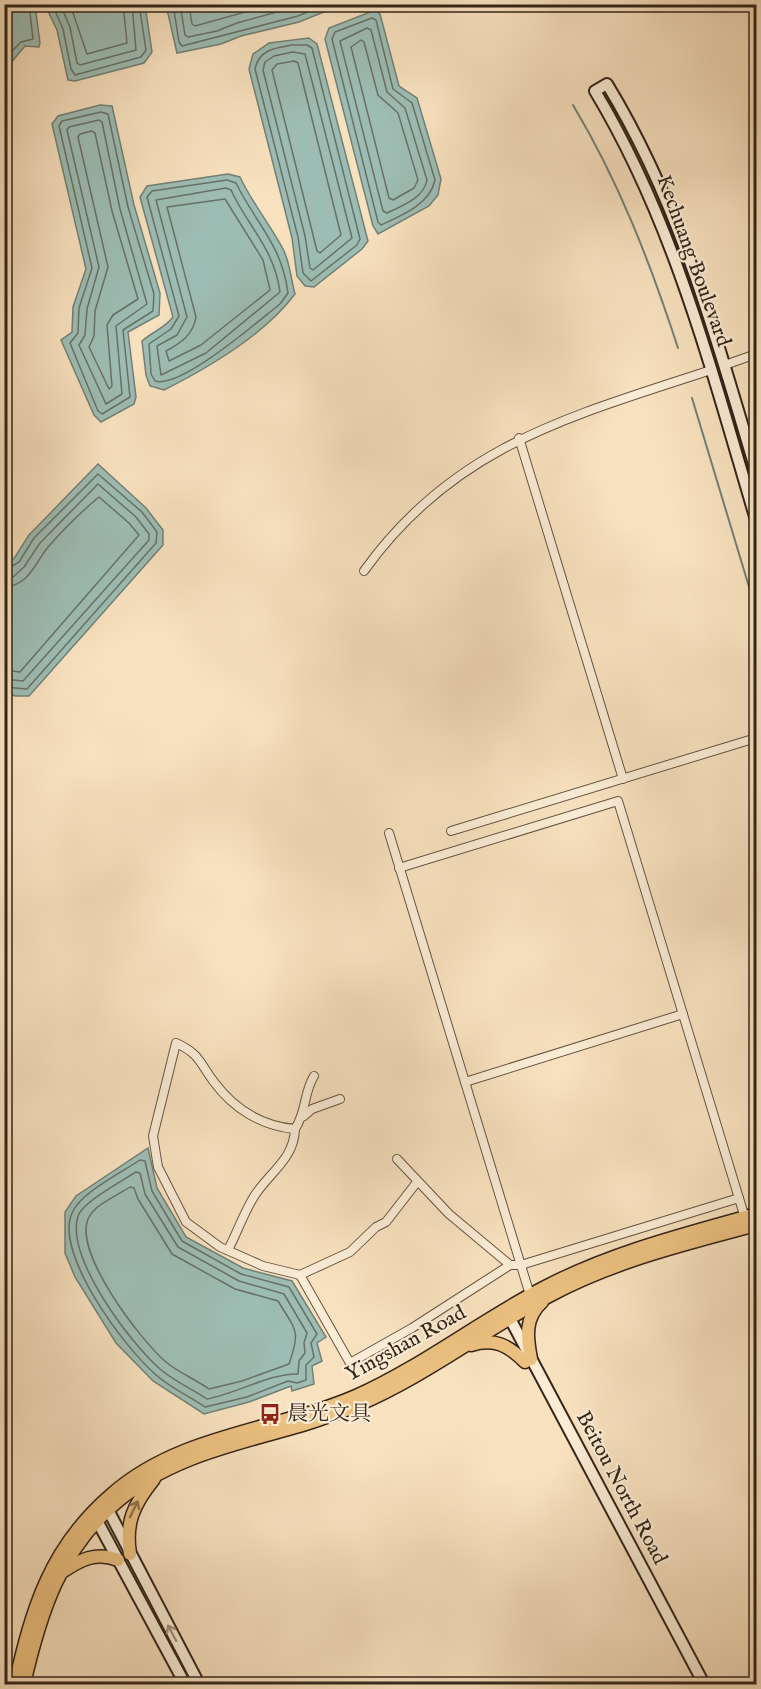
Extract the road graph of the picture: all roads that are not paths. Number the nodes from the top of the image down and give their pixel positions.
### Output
1 (756, 354) edge
2 (725, 365) junction
3 (711, 370) junction
4 (519, 438) junction
5 (756, 471) edge
6 (756, 520) edge
7 (363, 571) dead end
8 (756, 738) edge
9 (623, 779) junction
10 (451, 831) dead end
11 (388, 833) dead end
12 (399, 868) junction
13 (683, 1014) junction
14 (314, 1076) dead end
15 (465, 1082) junction
16 (340, 1099) dead end
17 (304, 1116) junction
18 (295, 1129) junction
19 (397, 1159) dead end
20 (417, 1182) junction
21 (740, 1198) junction
22 (751, 1216) edge
23 (756, 1226) edge
24 (228, 1250) junction
25 (510, 1265) junction
26 (521, 1265) junction
27 (300, 1275) junction
28 (552, 1294) junction
29 (530, 1295) junction
30 (504, 1315) junction
31 (459, 1349) junction
32 (528, 1361) junction
33 (161, 1471) junction
34 (106, 1506) junction
35 (94, 1516) junction
36 (130, 1554) junction
37 (118, 1560) junction
38 (58, 1575) junction
39 (15, 1684) edge
40 (24, 1684) edge
41 (185, 1684) edge
42 (199, 1684) edge
43 (696, 1684) edge
44 (704, 1684) edge

1 - 2 street
2 - 3 main road, Kechuang Boulevard
2 - 5 main road, Kechuang Boulevard
3 - 4 street
3 - 6 main road, Kechuang Boulevard
4 - 7 street
4 - 9 street
8 - 9 street
9 - 10 street
11 - 12 street
12 - 13 street
12 - 15 street
13 - 15 street
13 - 21 street
14 - 17 street
15 - 26 street
16 - 17 street
17 - 18 street
18 - 24 street
18 - 24 street
19 - 20 street
20 - 25 street
20 - 27 street
21 - 22 street
21 - 26 street
22 - 29 main road, Yingshan Road
23 - 28 main road, Yingshan Road
24 - 27 street
25 - 26 street
25 - 27 street
26 - 29 street
28 - 30 main road, Yingshan Road
28 - 32 main road
29 - 30 main road, Yingshan Road
30 - 31 main road, Yingshan Road
30 - 32 main road, Beitou North Road
30 - 34 main road, Yingshan Road
31 - 32 main road
31 - 33 main road, Yingshan Road
32 - 43 main road, Beitou North Road
32 - 44 main road, Beitou North Road
33 - 34 main road, Yingshan Road
36 -> 33 main road
34 - 35 main road, Yingshan Road
34 - 36 main road
35 - 37 main road
35 - 38 main road, Yingshan Road
35 - 39 main road, Yingshan Road
42 -> 36 main road
37 - 38 main road
37 - 41 main road
38 - 40 main road, Yingshan Road

